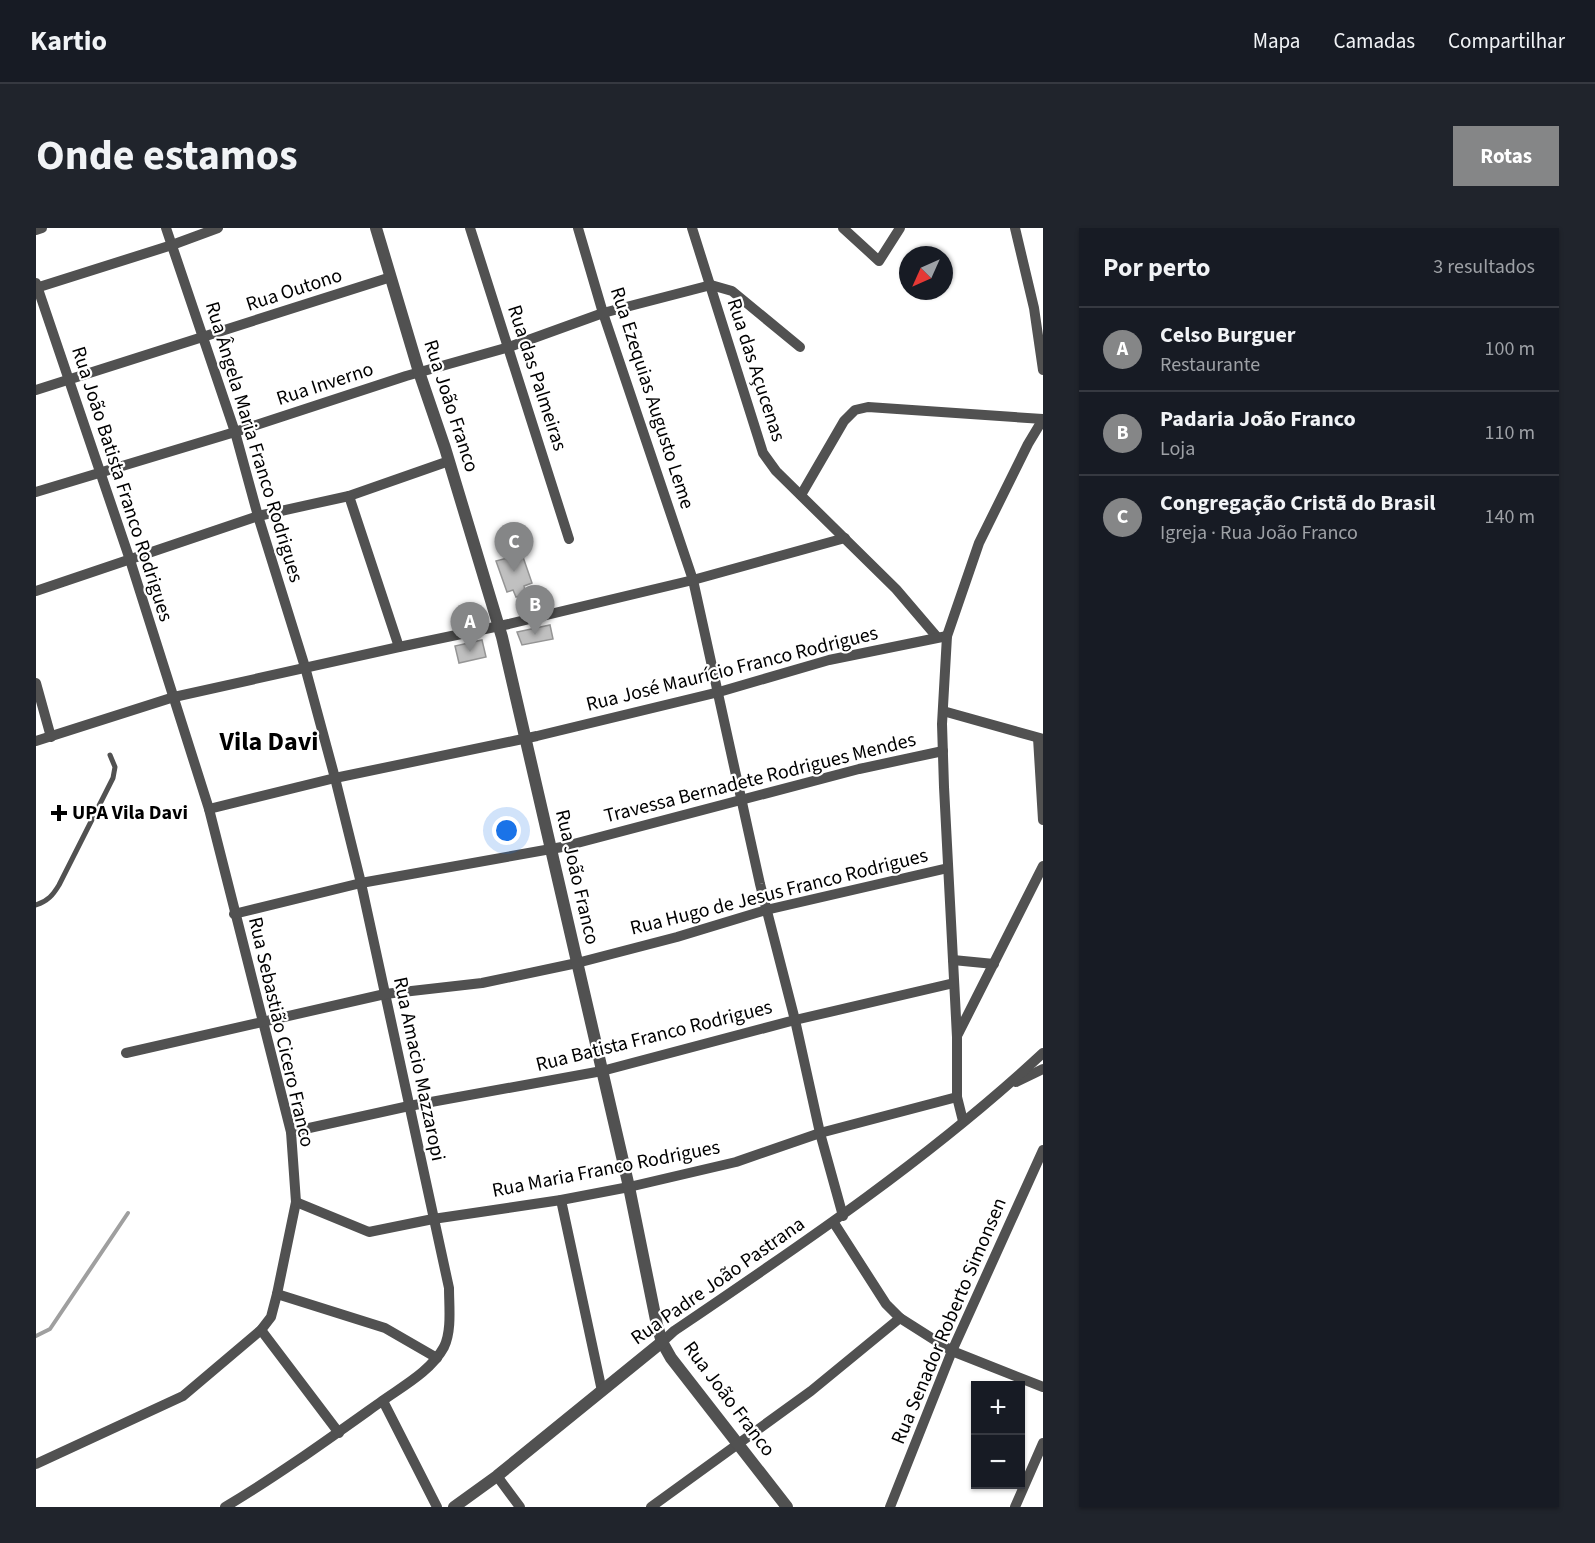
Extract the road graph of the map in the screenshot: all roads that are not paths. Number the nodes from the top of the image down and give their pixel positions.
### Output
1 (42, 228) edge
2 (166, 228) edge
3 (218, 228) edge
4 (376, 228) edge
5 (470, 228) edge
6 (578, 228) edge
7 (692, 228) edge
8 (843, 228) edge
9 (900, 228) edge
10 (1015, 228) edge
11 (36, 230) edge
12 (172, 245) junction
13 (391, 277) junction
14 (711, 285) junction
15 (36, 286) edge
16 (603, 313) junction
17 (204, 338) junction
18 (509, 347) junction
19 (800, 347) dead end
20 (1043, 370) edge
21 (419, 372) junction
22 (68, 379) junction
23 (36, 390) edge
24 (1043, 419) edge
25 (235, 432) junction
26 (449, 461) junction
27 (100, 472) junction
28 (36, 492) edge
29 (801, 495) junction
30 (349, 496) junction
31 (258, 516) junction
32 (845, 538) junction
33 (569, 539) dead end
34 (130, 560) junction
35 (693, 580) junction
36 (36, 591) edge
37 (499, 626) junction
38 (942, 636) junction
39 (399, 646) junction
40 (305, 667) junction
41 (36, 683) edge
42 (719, 692) junction
43 (174, 698) junction
44 (943, 711) junction
45 (51, 737) junction
46 (526, 737) junction
47 (1040, 739) edge
48 (36, 741) edge
49 (943, 751) junction
50 (110, 755) dead end
51 (335, 778) junction
52 (741, 800) junction
53 (209, 809) junction
54 (1043, 820) edge
55 (550, 849) junction
56 (1043, 866) edge
57 (948, 868) junction
58 (361, 883) junction
59 (36, 905) edge
60 (766, 910) junction
61 (234, 914) junction
62 (953, 960) junction
63 (577, 963) junction
64 (994, 964) junction
65 (954, 983) junction
66 (385, 994) junction
67 (795, 1020) junction
68 (263, 1022) junction
69 (957, 1037) junction
70 (126, 1053) dead end
71 (1043, 1053) edge
72 (1043, 1069) edge
73 (602, 1071) junction
74 (1005, 1088) junction
75 (957, 1097) junction
76 (409, 1106) junction
77 (963, 1121) junction
78 (291, 1132) junction
79 (820, 1133) junction
80 (1043, 1150) edge
81 (1040, 1163) edge
82 (629, 1187) junction
83 (561, 1200) junction
84 (296, 1202) junction
85 (433, 1220) junction
86 (838, 1220) junction
87 (277, 1294) junction
88 (900, 1318) junction
89 (261, 1330) junction
90 (662, 1342) junction
91 (951, 1352) junction
92 (437, 1358) junction
93 (1043, 1387) edge
94 (602, 1391) junction
95 (382, 1401) junction
96 (339, 1433) junction
97 (1043, 1443) edge
98 (739, 1444) junction
99 (36, 1464) edge
100 (497, 1476) junction
101 (225, 1507) edge
102 (437, 1507) edge
103 (454, 1507) edge
104 (520, 1507) edge
105 (651, 1507) edge
106 (787, 1507) edge
107 (890, 1507) edge
108 (1015, 1507) edge

1 - 11 street
2 - 12 street, Rua Ângela Maria Franco Rodrigues
3 - 12 street
4 - 13 street, Rua João Franco
5 - 18 street, Rua das Palmeiras
6 - 16 street, Rua Ezequias Augusto Leme
7 - 14 street, Rua das Açucenas
8 - 9 street
10 - 20 street
12 - 15 street
12 - 17 street, Rua Ângela Maria Franco Rodrigues
13 - 17 street, Rua Outono
13 - 21 street, Rua João Franco
14 - 16 street, Rua Inverno
14 - 19 street
14 - 29 street, Rua das Açucenas
15 - 22 street, Rua João Batista Franco Rodrigues
16 - 18 street, Rua Inverno
16 - 35 street, Rua Ezequias Augusto Leme
17 - 22 street, Rua Outono
17 - 25 street, Rua Ângela Maria Franco Rodrigues
18 - 21 street, Rua Inverno
18 - 33 street, Rua das Palmeiras
21 - 25 street, Rua Inverno
21 - 26 street, Rua João Franco
22 - 23 street, Rua Outono
22 - 27 street, Rua João Batista Franco Rodrigues
24 - 29 street
24 - 38 street
25 - 27 street, Rua Inverno
25 - 31 street, Rua Ângela Maria Franco Rodrigues
26 - 30 street
26 - 37 street, Rua João Franco
27 - 28 street, Rua Inverno
27 - 34 street, Rua João Batista Franco Rodrigues
29 - 32 street, Rua das Açucenas
30 - 31 street
30 - 39 street
31 - 34 street
31 - 40 street, Rua Ângela Maria Franco Rodrigues
32 - 35 street
32 - 38 street, Rua das Açucenas
34 - 36 street
34 - 43 street, Rua João Batista Franco Rodrigues
35 - 37 street
35 - 42 street, Rua Ezequias Augusto Leme
37 - 39 street
37 - 46 street, Rua João Franco
38 - 42 street, Rua José Maurício Franco Rodrigues
38 - 44 street
39 - 40 street
40 - 43 street
40 - 51 street, Rua Amacio Mazzaropi
41 - 45 street
42 - 46 street, Rua José Maurício Franco Rodrigues
42 - 52 street, Rua Ezequias Augusto Leme
43 - 45 street
43 - 53 street, Rua Sebastião Cicero Franco
44 - 47 street
44 - 49 street
45 - 48 street
46 - 51 street, Rua José Maurício Franco Rodrigues
46 - 55 street, Rua João Franco
47 - 54 street
49 - 52 street, Travessa Bernadete Rodrigues Mendes
49 - 57 street
50 - 59 lane
51 - 53 street, Rua José Maurício Franco Rodrigues
51 - 58 street, Rua Amacio Mazzaropi
52 - 55 street, Travessa Bernadete Rodrigues Mendes
52 - 60 street, Rua Ezequias Augusto Leme
53 - 61 street, Rua Sebastião Cicero Franco
55 - 58 street, Travessa Bernadete Rodrigues Mendes
55 - 63 street, Rua João Franco
56 - 64 street
57 - 60 street, Rua Hugo de Jesus Franco Rodrigues
57 - 62 street
58 - 61 street, Travessa Bernadete Rodrigues Mendes
58 - 66 street, Rua Amacio Mazzaropi
60 - 63 street, Rua Hugo de Jesus Franco Rodrigues
60 - 67 street, Rua Ezequias Augusto Leme
61 - 68 street, Rua Sebastião Cicero Franco
62 - 64 street
62 - 65 street
63 - 66 street, Rua Hugo de Jesus Franco Rodrigues
63 - 73 street, Rua João Franco
64 - 69 street
65 - 67 street, Rua Batista Franco Rodrigues
65 - 69 street
66 - 68 street, Rua Hugo de Jesus Franco Rodrigues
66 - 76 street, Rua Amacio Mazzaropi
67 - 73 street, Rua Batista Franco Rodrigues
67 - 79 street, Rua Ezequias Augusto Leme
68 - 70 street, Rua Hugo de Jesus Franco Rodrigues
68 - 78 street, Rua Sebastião Cicero Franco
69 - 75 street
71 - 74 street, Rua Padre João Pastrana
72 - 74 street, Rua Padre João Pastrana
73 - 76 street, Rua Batista Franco Rodrigues
73 - 82 street, Rua João Franco
74 - 77 street, Rua Padre João Pastrana
75 - 77 street
75 - 79 street, Rua Maria Franco Rodrigues
76 - 78 street, Rua Batista Franco Rodrigues
76 - 85 street, Rua Amacio Mazzaropi
77 - 86 street, Rua Padre João Pastrana
78 - 84 street, Rua Sebastião Cicero Franco
79 - 82 street, Rua Maria Franco Rodrigues
79 - 86 street, Rua Ezequias Augusto Leme
80 - 81 street, Rua Senador Roberto Simonsen
81 - 91 street, Rua Senador Roberto Simonsen
82 - 83 street, Rua Maria Franco Rodrigues
82 - 90 street, Rua João Franco
83 - 85 street, Rua Maria Franco Rodrigues
83 - 94 street
84 - 85 street, Rua Maria Franco Rodrigues
84 - 87 street, Rua Sebastião Cicero Franco
85 - 92 street, Rua Amacio Mazzaropi
86 - 88 street, Rua Ezequias Augusto Leme
86 - 90 street, Rua Padre João Pastrana
87 - 89 street, Rua Sebastião Cicero Franco
87 - 92 street
88 - 91 street, Rua Ezequias Augusto Leme
88 - 98 street
89 - 96 street
89 - 99 street, Rua Sebastião Cicero Franco
90 - 94 street, Rua Padre João Pastrana
90 - 98 street, Rua João Franco
91 - 93 street, Rua Ezequias Augusto Leme
91 - 107 street, Rua Senador Roberto Simonsen
92 - 95 street, Rua Amacio Mazzaropi
94 - 100 street, Rua Padre João Pastrana
95 - 96 street, Rua Amacio Mazzaropi
95 - 102 street
96 - 101 street, Rua Amacio Mazzaropi
97 - 108 street
98 - 105 street
98 - 106 street, Rua João Franco
100 - 103 street, Rua Padre João Pastrana
100 - 104 street

